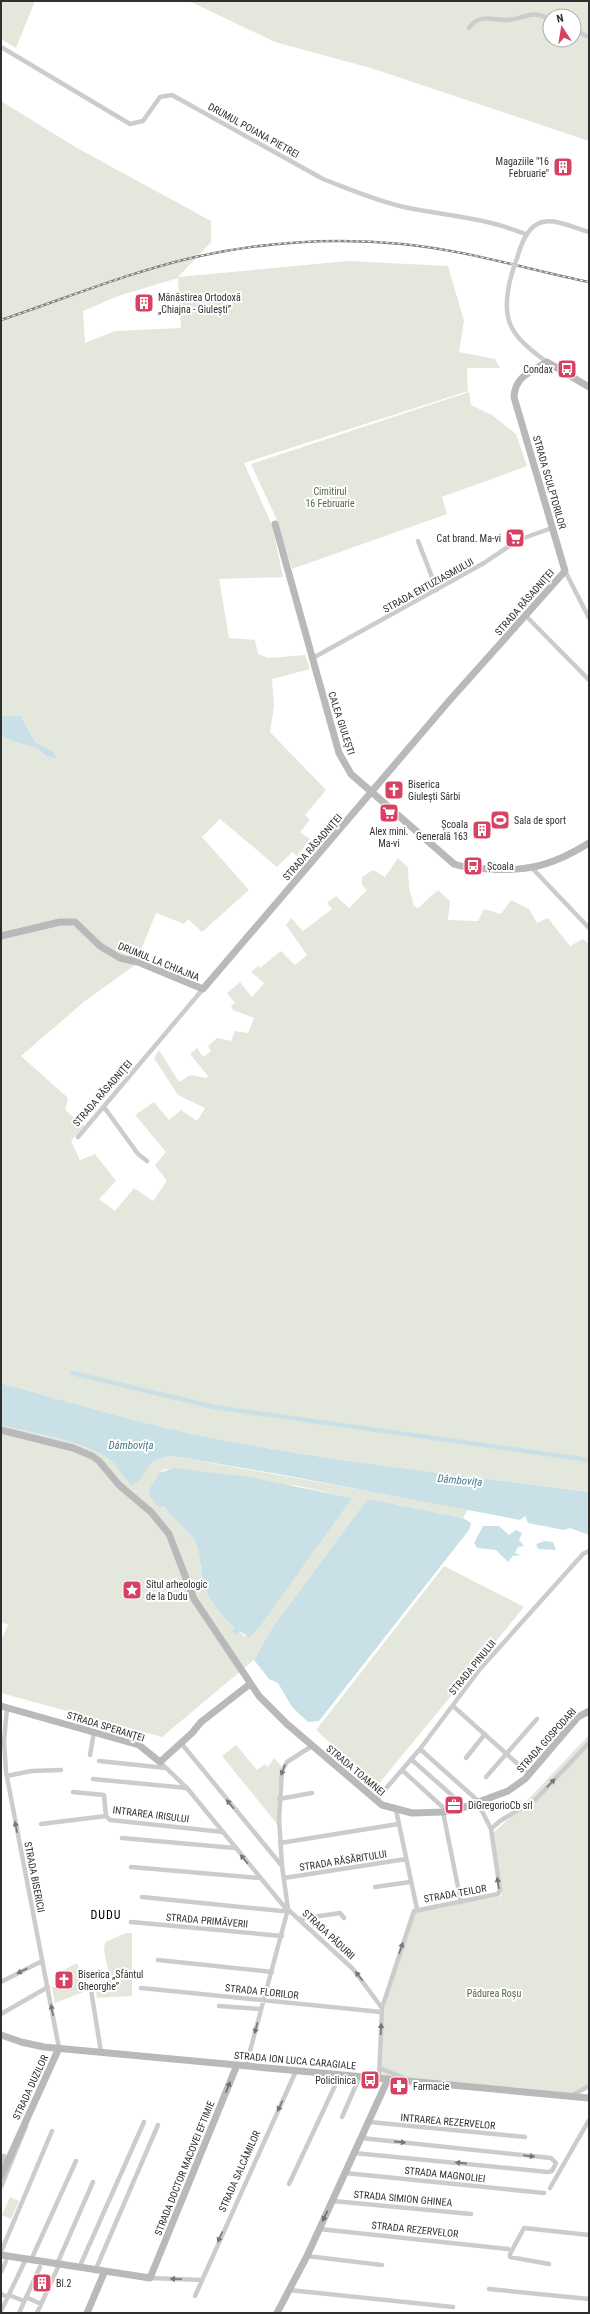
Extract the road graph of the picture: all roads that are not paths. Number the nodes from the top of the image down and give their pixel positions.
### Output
1 (542, 16) edge
2 (469, 28) dead end
3 (1, 47) edge
4 (589, 232) edge
5 (525, 234) junction
6 (547, 362) junction
7 (589, 388) edge
8 (275, 524) dead end
9 (552, 528) junction
10 (418, 541) dead end
11 (565, 571) junction
12 (437, 590) junction
13 (588, 615) edge
14 (526, 616) junction
15 (311, 659) junction
16 (589, 680) edge
17 (372, 792) junction
18 (589, 843) edge
19 (532, 868) junction
20 (589, 928) edge
21 (1, 936) edge
22 (203, 989) junction
23 (104, 1107) junction
24 (78, 1137) dead end
25 (147, 1161) dead end
26 (1, 1430) edge
27 (589, 1551) edge
28 (250, 1684) junction
29 (453, 1706) junction
30 (4, 1707) edge
31 (589, 1710) edge
32 (537, 1719) dead end
33 (94, 1732) junction
34 (485, 1734) junction
35 (181, 1743) junction
36 (589, 1743) edge
37 (312, 1746) junction
38 (420, 1749) junction
39 (507, 1754) junction
40 (90, 1755) dead end
41 (466, 1758) dead end
42 (411, 1759) junction
43 (99, 1761) dead end
44 (160, 1762) junction
45 (166, 1768) junction
46 (60, 1770) dead end
47 (402, 1770) junction
48 (5, 1773) edge
49 (529, 1774) junction
50 (486, 1777) dead end
51 (93, 1779) dead end
52 (518, 1785) joint
53 (187, 1788) junction
54 (73, 1792) dead end
55 (312, 1793) dead end
56 (279, 1799) junction
57 (376, 1800) junction
58 (478, 1803) junction
59 (465, 1808) junction
60 (396, 1810) junction
61 (445, 1812) junction
62 (106, 1816) junction
63 (41, 1824) dead end
64 (398, 1824) junction
65 (491, 1830) junction
66 (223, 1832) junction
67 (122, 1838) dead end
68 (280, 1843) junction
69 (235, 1848) junction
70 (406, 1859) junction
71 (282, 1866) junction
72 (131, 1867) dead end
73 (260, 1878) junction
74 (284, 1878) junction
75 (410, 1882) junction
76 (375, 1887) dead end
77 (142, 1897) dead end
78 (461, 1902) junction
79 (288, 1909) junction
80 (417, 1909) junction
81 (344, 1918) dead end
82 (300, 1919) junction
83 (132, 1922) dead end
84 (282, 1936) junction
85 (158, 1960) dead end
86 (42, 1961) junction
87 (272, 1972) junction
88 (1, 1982) edge
89 (109, 1982) dead end
90 (48, 1987) junction
91 (141, 1988) dead end
92 (264, 2000) junction
93 (219, 2006) dead end
94 (261, 2009) junction
95 (382, 2010) junction
96 (1, 2014) edge
97 (4, 2036) edge
98 (1, 2043) edge
99 (58, 2050) junction
100 (101, 2052) junction
101 (237, 2065) junction
102 (246, 2066) junction
103 (379, 2068) junction
104 (296, 2071) junction
105 (340, 2075) junction
106 (360, 2076) junction
107 (379, 2078) junction
108 (388, 2079) junction
109 (413, 2081) junction
110 (589, 2086) edge
111 (570, 2096) junction
112 (589, 2098) edge
113 (342, 2117) dead end
114 (27, 2120) junction
115 (589, 2120) edge
116 (144, 2122) dead end
117 (368, 2122) junction
118 (158, 2125) dead end
119 (52, 2131) dead end
120 (525, 2137) dead end
121 (361, 2138) junction
122 (354, 2153) junction
123 (4, 2156) dead end
124 (76, 2161) dead end
125 (1, 2163) edge
126 (345, 2173) junction
127 (1, 2176) edge
128 (93, 2182) dead end
129 (289, 2184) dead end
130 (1, 2187) edge
131 (550, 2188) dead end
132 (544, 2193) dead end
133 (333, 2201) junction
134 (471, 2214) dead end
135 (319, 2229) junction
136 (589, 2235) edge
137 (508, 2249) dead end
138 (3, 2256) edge
139 (306, 2256) junction
140 (28, 2260) junction
141 (549, 2264) dead end
142 (58, 2265) junction
143 (382, 2265) dead end
144 (40, 2267) dead end
145 (79, 2268) junction
146 (95, 2271) junction
147 (1, 2272) edge
148 (104, 2272) junction
149 (150, 2278) junction
150 (202, 2280) junction
151 (489, 2289) dead end
152 (289, 2290) junction
153 (1, 2294) edge
154 (8, 2296) junction
155 (195, 2296) dead end
156 (25, 2299) junction
157 (589, 2300) edge
158 (41, 2304) junction
159 (453, 2307) dead end
160 (1, 2311) edge
161 (19, 2313) edge
162 (37, 2313) edge
163 (87, 2313) edge
164 (278, 2313) edge

1 - 2 street
3 - 5 street, DRUMUL POIANA PIETREI
4 - 5 street
5 - 6 street, bridge
6 - 7 street
6 - 9 street, STRADA SCULPTORILOR
8 - 15 street, CALEA GIULEȘTI
9 - 11 street, STRADA SCULPTORILOR
9 - 12 street, STRADA ENTUZIASMULUI
10 - 12 street
11 - 13 street, STRADA SCULPTORILOR
11 - 14 street, STRADA RĂSADNIȚEI
12 - 15 street, STRADA ENTUZIASMULUI
14 - 16 street
14 - 17 street, STRADA RĂSADNIȚEI
15 - 17 street, CALEA GIULEȘTI
17 - 19 street, CALEA GIULEȘTI
17 - 22 street, STRADA RĂSADNIȚEI
18 - 19 street, CALEA GIULEȘTI
19 - 20 street
21 - 22 street, DRUMUL LA CHIAJNA
22 - 23 street, STRADA RĂSADNIȚEI
23 - 24 street, STRADA RĂSADNIȚEI
23 - 25 street
26 - 28 street, STRADA TOAMNEI
27 - 29 street, STRADA PINULUI
28 - 35 street
28 - 37 street, STRADA TOAMNEI
29 - 34 street
29 - 38 street, STRADA PINULUI
30 - 33 street, STRADA SPERANȚEI
30 - 48 street, STRADA BISERICII
31 - 49 street, STRADA GOSPODARI
32 - 39 street
33 - 40 street
33 - 44 street, STRADA SPERANȚEI
34 - 39 street
34 - 41 street
35 - 44 street
71 -> 35 street
65 -> 36 street
37 -> 56 street, STRADA PĂDURII
37 - 57 street, STRADA TOAMNEI
38 - 42 street, STRADA PINULUI
38 - 58 street
39 - 49 street
39 - 50 street
42 - 47 street, STRADA PINULUI
42 - 59 street
43 - 45 street
44 - 45 street, STRADA SPERANȚEI
45 - 53 street, STRADA SPERANȚEI
46 - 48 street
47 - 57 street, STRADA PINULUI
47 - 61 street
86 -> 48 street, STRADA BISERICII
49 - 52 street, STRADA GOSPODARI
51 - 53 street
52 - 58 street, STRADA TOAMNEI
53 - 66 street, STRADA SPERANȚEI
54 - 62 street, INTRAREA IRISULUI
55 - 56 street
56 - 68 street, STRADA PĂDURII
57 - 60 street, STRADA TOAMNEI
58 - 59 street, STRADA TOAMNEI
58 - 65 street, STRADA TEILOR
59 - 61 street, STRADA TOAMNEI
60 - 61 street, STRADA TOAMNEI
60 - 64 street
61 - 78 street
62 - 63 street
62 - 66 street, INTRAREA IRISULUI
64 - 68 street
64 - 70 street
78 -> 65 street, STRADA TEILOR
66 - 69 street, STRADA SPERANȚEI
67 - 69 street
68 - 71 street, STRADA PĂDURII
73 -> 69 street, STRADA SPERANȚEI
70 - 74 street, STRADA RĂSĂRITULUI
70 - 75 street
71 - 74 street, STRADA PĂDURII
72 - 73 street
73 - 79 street, STRADA SPERANȚEI
74 - 79 street, STRADA PĂDURII
75 - 76 street
75 - 80 street
77 - 79 street
78 - 80 street, STRADA TEILOR
79 - 82 street, STRADA PĂDURII
79 - 84 street
95 -> 80 street, STRADA TEILOR
81 - 82 street
95 -> 82 street, STRADA PĂDURII
83 - 84 street, STRADA PRIMĂVERII
84 - 87 street
85 - 87 street
86 -> 88 street
86 - 90 street, STRADA BISERICII
87 - 92 street
89 - 100 street
90 - 96 street
99 -> 90 street, STRADA BISERICII
91 - 92 street, STRADA FLORILOR
92 - 94 street
92 - 95 street, STRADA FLORILOR
93 - 94 street
94 -> 102 street
103 -> 95 street, STRADA TEILOR
97 - 98 street
97 - 99 street, STRADA ION LUCA CARAGIALE
99 - 100 street, STRADA ION LUCA CARAGIALE
99 - 114 street, STRADA DUZILOR
100 - 101 street, STRADA ION LUCA CARAGIALE
101 - 102 street, STRADA ION LUCA CARAGIALE
149 -> 101 street, STRADA DOCTOR MACOVEI EFTIMIE
102 - 104 street, STRADA ION LUCA CARAGIALE
103 - 107 street, STRADA TEILOR
103 - 109 street
104 - 105 street, STRADA ION LUCA CARAGIALE
104 -> 150 street, STRADA SALCÂMILOR
105 - 106 street, STRADA ION LUCA CARAGIALE
105 - 129 street
106 - 107 street, STRADA ION LUCA CARAGIALE
106 - 113 street
107 - 108 street, STRADA ION LUCA CARAGIALE
108 - 109 street, STRADA ION LUCA CARAGIALE
108 - 117 street
109 - 111 street, STRADA ION LUCA CARAGIALE
110 - 111 street
111 - 112 street, STRADA ION LUCA CARAGIALE
114 - 127 street, STRADA DUZILOR
114 - 130 street
115 - 131 street
116 - 145 street
117 - 120 street, INTRAREA REZERVELOR
117 - 121 street
118 - 146 street
119 - 138 street
121 - 122 street
121 -> 122 street
122 - 126 street
123 - 125 street
124 - 140 street
126 - 132 street, STRADA MAGNOLIEI
126 - 133 street
128 - 142 street
133 - 134 street, STRADA SIMION GHINEA
133 -> 135 street
135 - 137 street, STRADA REZERVELOR
135 - 139 street
136 - 141 street
138 - 140 street
138 - 147 street
139 - 143 street
139 - 152 street
140 - 142 street
140 - 154 street
142 - 145 street
142 - 158 street
144 - 156 street
145 - 146 street
146 - 148 street
148 - 149 street
148 - 163 street
150 -> 149 street
150 - 155 street, STRADA SALCÂMILOR
151 - 157 street
152 - 159 street
152 - 164 street
153 - 154 street
154 - 156 street
154 - 160 street
156 - 158 street
156 - 161 street
158 - 162 street

